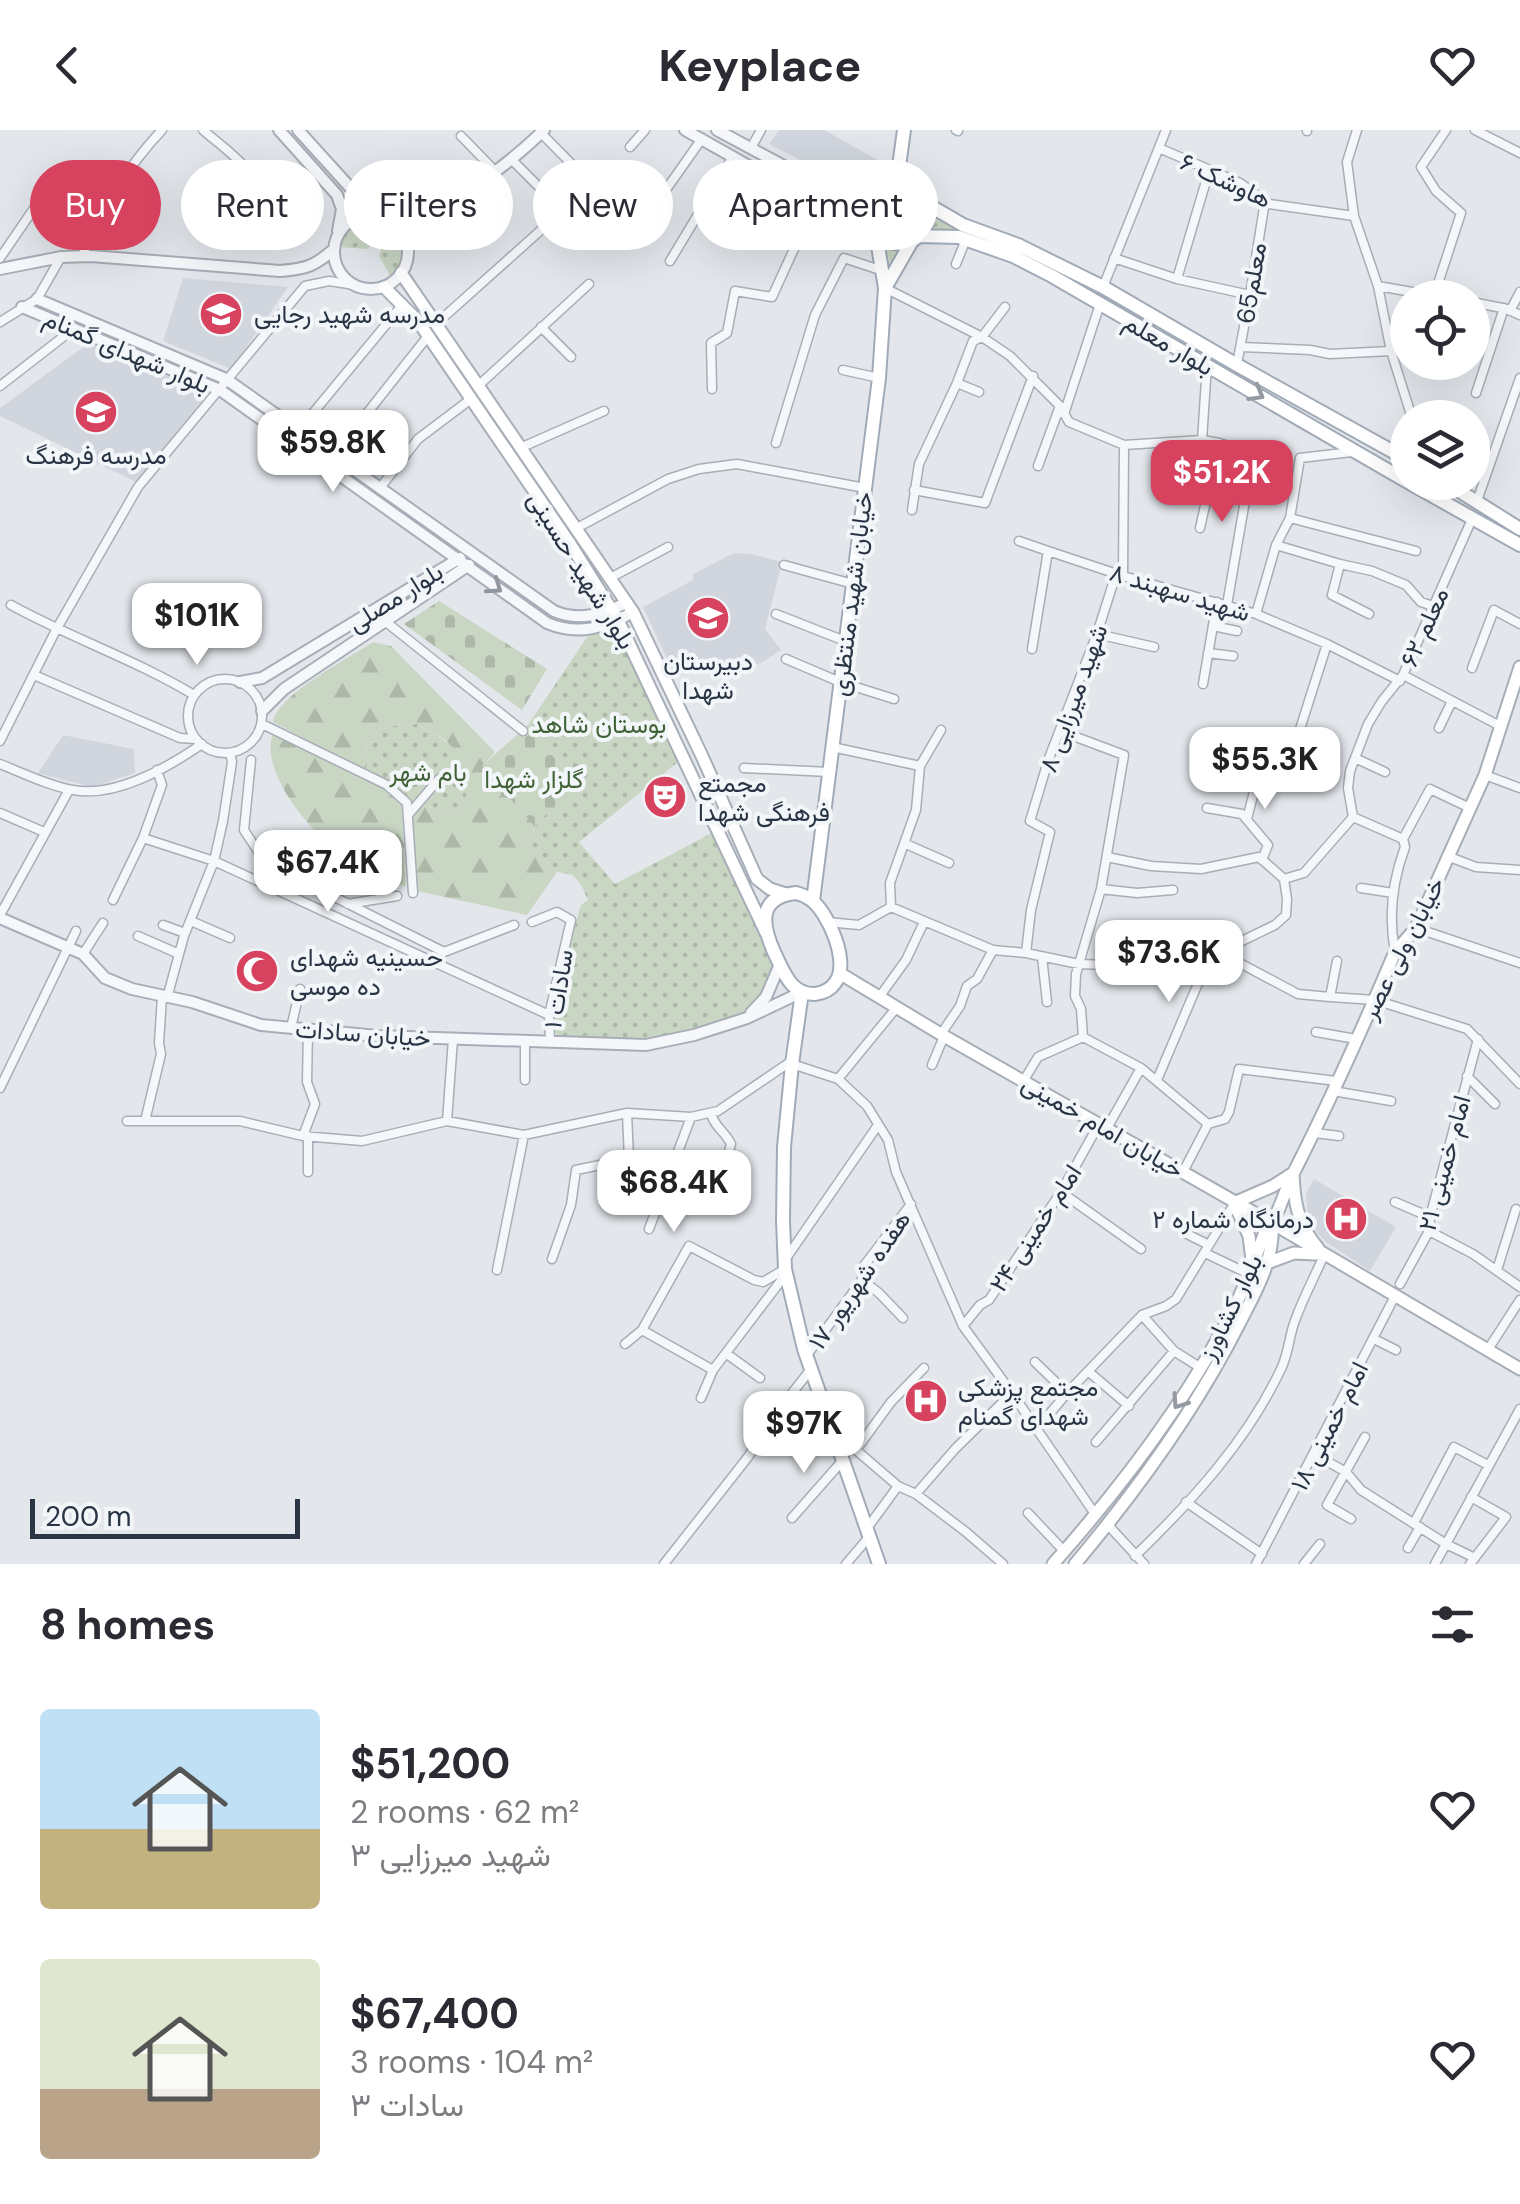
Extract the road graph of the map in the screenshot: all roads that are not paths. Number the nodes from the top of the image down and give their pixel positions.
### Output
1 (162, 130) edge
2 (203, 130) edge
3 (279, 130) edge
4 (298, 130) edge
5 (645, 130) edge
6 (685, 130) edge
7 (717, 130) edge
8 (761, 130) edge
9 (904, 130) edge
10 (1166, 130) edge
11 (1356, 130) edge
12 (1446, 130) edge
13 (1475, 130) edge
14 (542, 131) edge
15 (704, 135) edge
16 (461, 136) dead end
17 (630, 147) dead end
18 (751, 148) junction
19 (1160, 148) junction
20 (1520, 153) edge
21 (732, 158) junction
22 (236, 160) edge
23 (484, 160) edge
24 (512, 160) edge
25 (569, 160) edge
26 (736, 160) edge
27 (773, 160) edge
28 (900, 160) edge
29 (513, 161) edge
30 (1210, 170) junction
31 (673, 179) edge
32 (344, 181) edge
33 (533, 181) edge
34 (256, 182) joint
35 (1264, 201) junction
36 (938, 210) edge
37 (30, 215) edge
38 (1354, 216) junction
39 (344, 226) edge
40 (338, 235) junction
41 (533, 236) edge
42 (938, 237) edge
43 (966, 239) junction
44 (334, 249) junction
45 (407, 250) edge
46 (793, 250) edge
47 (879, 250) edge
48 (909, 250) edge
49 (82, 256) junction
50 (61, 257) junction
51 (0, 258) edge
52 (1114, 258) junction
53 (670, 260) dead end
54 (956, 264) dead end
55 (0, 268) edge
56 (884, 271) junction
57 (402, 273) junction
58 (1177, 279) junction
59 (1439, 280) edge
60 (589, 284) dead end
61 (354, 285) junction
62 (1378, 286) junction
63 (384, 287) junction
64 (1103, 287) junction
65 (886, 288) junction
66 (1390, 288) edge
67 (1520, 292) edge
68 (1250, 295) junction
69 (37, 299) junction
70 (1100, 304) junction
71 (411, 306) junction
72 (1490, 306) edge
73 (22, 307) junction
74 (1004, 307) dead end
75 (1507, 309) junction
76 (1520, 315) edge
77 (0, 322) edge
78 (436, 324) junction
79 (542, 328) junction
80 (72, 330) junction
81 (428, 336) junction
82 (982, 337) junction
83 (1241, 346) junction
84 (1390, 351) joint
85 (572, 356) dead end
86 (1237, 365) junction
87 (1207, 366) junction
88 (844, 370) dead end
89 (1032, 376) junction
90 (879, 378) junction
91 (1520, 378) edge
92 (226, 379) junction
93 (957, 383) junction
94 (0, 386) edge
95 (478, 386) junction
96 (220, 390) junction
97 (712, 390) dead end
98 (978, 392) dead end
99 (1476, 393) dead end
100 (471, 398) junction
101 (1062, 410) junction
102 (604, 411) dead end
103 (299, 430) junction
104 (1202, 440) junction
105 (776, 443) dead end
106 (1220, 443) junction
107 (1124, 445) junction
108 (520, 448) junction
109 (1390, 450) edge
110 (1356, 452) junction
111 (334, 455) junction
112 (1038, 466) dead end
113 (1390, 472) edge
114 (380, 488) junction
115 (865, 488) junction
116 (914, 490) junction
117 (1440, 500) edge
118 (1470, 500) edge
119 (1476, 504) junction
120 (912, 510) dead end
121 (1290, 518) junction
122 (1472, 518) junction
123 (1200, 528) dead end
124 (575, 529) junction
125 (1518, 534) edge
126 (1019, 542) dead end
127 (1276, 545) junction
128 (668, 547) dead end
129 (1048, 550) junction
130 (1416, 551) dead end
131 (476, 556) junction
132 (456, 558) junction
133 (784, 564) dead end
134 (1340, 564) junction
135 (468, 567) junction
136 (1120, 575) junction
137 (610, 578) junction
138 (853, 584) junction
139 (1222, 603) junction
140 (11, 605) dead end
141 (1433, 606) junction
142 (630, 607) junction
143 (776, 614) dead end
144 (1256, 614) junction
145 (1368, 614) dead end
146 (615, 615) junction
147 (386, 622) junction
148 (1520, 624) edge
149 (1213, 626) junction
150 (56, 630) junction
151 (1237, 631) dead end
152 (1097, 634) junction
153 (846, 642) junction
154 (1327, 644) junction
155 (1154, 647) dead end
156 (1032, 649) dead end
157 (1208, 653) junction
158 (1233, 656) dead end
159 (786, 659) dead end
160 (1472, 668) dead end
161 (1520, 668) edge
162 (34, 675) junction
163 (1402, 678) junction
164 (240, 682) junction
165 (840, 682) junction
166 (1203, 684) dead end
167 (194, 695) junction
168 (894, 699) dead end
169 (1452, 700) junction
170 (1515, 701) edge
171 (262, 711) junction
172 (262, 724) junction
173 (1502, 727) junction
174 (1440, 728) dead end
175 (941, 730) dead end
176 (523, 731) dead end
177 (1060, 731) junction
178 (0, 741) edge
179 (199, 742) junction
180 (832, 747) junction
181 (230, 752) junction
182 (1356, 758) junction
183 (251, 760) dead end
184 (0, 764) edge
185 (920, 766) junction
186 (744, 768) dead end
187 (157, 770) junction
188 (829, 772) junction
189 (1385, 772) dead end
190 (1486, 775) junction
191 (439, 780) dead end
192 (1520, 788) edge
193 (69, 790) junction
194 (1207, 808) dead end
195 (1470, 808) junction
196 (0, 813) edge
197 (408, 814) junction
198 (1354, 817) junction
199 (1246, 820) junction
200 (44, 832) junction
201 (143, 838) junction
202 (1402, 839) junction
203 (906, 844) junction
204 (1447, 856) junction
205 (1107, 857) junction
206 (214, 860) junction
207 (1262, 860) junction
208 (950, 863) dead end
209 (1520, 870) edge
210 (757, 878) junction
211 (1284, 879) junction
212 (742, 886) junction
213 (1361, 888) dead end
214 (0, 889) edge
215 (1101, 889) junction
216 (1173, 890) dead end
217 (413, 893) dead end
218 (11, 894) junction
219 (786, 894) junction
220 (1393, 894) junction
221 (397, 896) dead end
222 (113, 900) dead end
223 (814, 901) junction
224 (348, 904) junction
225 (890, 907) junction
226 (0, 916) edge
227 (191, 921) junction
228 (532, 922) dead end
229 (827, 922) junction
230 (924, 922) junction
231 (103, 924) dead end
232 (162, 925) dead end
233 (514, 926) dead end
234 (1416, 928) junction
235 (76, 931) dead end
236 (766, 933) junction
237 (185, 934) junction
238 (138, 936) dead end
239 (230, 938) dead end
240 (67, 946) junction
241 (992, 950) junction
242 (1219, 952) junction
243 (1395, 952) junction
244 (1026, 953) junction
245 (83, 954) junction
246 (179, 954) junction
247 (1042, 957) junction
248 (1337, 961) dead end
249 (1520, 962) edge
250 (780, 964) junction
251 (1079, 964) junction
252 (841, 974) junction
253 (1199, 980) junction
254 (300, 989) dead end
255 (802, 992) junction
256 (880, 996) junction
257 (164, 997) junction
258 (1330, 997) junction
259 (1375, 1000) junction
260 (1047, 1002) dead end
261 (897, 1007) junction
262 (550, 1015) junction
263 (747, 1018) junction
264 (291, 1028) junction
265 (308, 1030) junction
266 (1316, 1032) dead end
267 (942, 1035) junction
268 (1083, 1037) junction
269 (453, 1039) junction
270 (1356, 1039) junction
271 (1479, 1040) junction
272 (526, 1042) junction
273 (550, 1042) junction
274 (792, 1062) junction
275 (932, 1065) dead end
276 (1141, 1068) junction
277 (1466, 1076) junction
278 (525, 1080) dead end
279 (838, 1080) junction
280 (1024, 1080) junction
281 (1158, 1080) junction
282 (1520, 1084) edge
283 (1335, 1086) junction
284 (0, 1088) edge
285 (1391, 1100) dead end
286 (1495, 1104) dead end
287 (627, 1113) junction
288 (711, 1114) junction
289 (691, 1117) junction
290 (127, 1121) dead end
291 (145, 1121) junction
292 (447, 1122) junction
293 (878, 1124) junction
294 (1208, 1124) junction
295 (1103, 1126) junction
296 (1314, 1133) junction
297 (524, 1135) junction
298 (306, 1136) junction
299 (1339, 1136) dead end
300 (308, 1172) dead end
301 (1182, 1172) junction
302 (1293, 1174) junction
303 (1061, 1192) junction
304 (1395, 1202) dead end
305 (911, 1204) junction
306 (1234, 1204) junction
307 (708, 1206) dead end
308 (1516, 1210) dead end
309 (1430, 1217) junction
310 (1272, 1223) junction
311 (649, 1230) dead end
312 (1429, 1231) junction
313 (1183, 1232) dead end
314 (1141, 1249) dead end
315 (1207, 1249) junction
316 (1324, 1254) junction
317 (552, 1259) dead end
318 (786, 1268) junction
319 (1257, 1268) junction
320 (497, 1270) dead end
321 (1496, 1270) junction
322 (862, 1280) junction
323 (1520, 1287) edge
324 (1397, 1290) junction
325 (1520, 1300) edge
326 (1142, 1315) junction
327 (903, 1318) dead end
328 (963, 1326) junction
329 (642, 1330) junction
330 (1374, 1339) junction
331 (625, 1344) dead end
332 (1396, 1350) dead end
333 (1174, 1351) junction
334 (1488, 1351) junction
335 (727, 1354) junction
336 (809, 1362) junction
337 (1035, 1362) dead end
338 (924, 1368) dead end
339 (1201, 1368) junction
340 (1520, 1369) edge
341 (713, 1370) junction
342 (1089, 1372) junction
343 (760, 1378) dead end
344 (1012, 1393) junction
345 (1067, 1393) junction
346 (701, 1398) dead end
347 (1129, 1406) junction
348 (1520, 1409) edge
349 (1036, 1430) junction
350 (1365, 1437) dead end
351 (838, 1442) junction
352 (1096, 1442) dead end
353 (856, 1450) junction
354 (1314, 1454) junction
355 (844, 1460) junction
356 (1488, 1465) junction
357 (1346, 1472) junction
358 (898, 1486) junction
359 (916, 1494) junction
360 (1471, 1497) junction
361 (1186, 1502) junction
362 (1028, 1513) dead end
363 (1518, 1513) edge
364 (1096, 1514) junction
365 (1506, 1516) junction
366 (792, 1518) dead end
367 (1351, 1519) dead end
368 (1108, 1525) junction
369 (1417, 1525) junction
370 (867, 1532) junction
371 (1320, 1544) dead end
372 (1446, 1544) junction
373 (1408, 1548) dead end
374 (1064, 1551) junction
375 (1262, 1554) junction
376 (1135, 1556) junction
377 (1473, 1561) edge
378 (664, 1564) edge
379 (846, 1564) edge
380 (879, 1564) edge
381 (1003, 1564) edge
382 (1053, 1564) edge
383 (1075, 1564) edge
384 (1144, 1564) edge
385 (1256, 1564) edge
386 (1304, 1564) edge
387 (1435, 1564) edge

1 - 49 street
2 - 22 street
3 - 40 street
4 - 32 street
5 - 17 street
6 - 15 street
7 - 18 street
8 - 18 street
9 - 28 main road
10 - 19 street
11 - 38 street
12 - 59 street
13 - 20 street
14 - 24 street
14 - 25 street
15 - 21 street
15 - 31 street
16 - 23 street
18 - 27 street
19 - 30 street, هاوشک ۶
19 - 52 street
21 - 26 street
21 - 53 street
29 - 33 street
30 - 35 street, هاوشک ۶
30 - 58 street
34 - 34 street
35 - 38 street, هاوشک ۶
35 - 68 street, معلم65
36 - 64 main road, بلوار معلم
37 - 51 street
38 - 62 street
39 - 40 street
40 - 44 street
41 - 78 street
42 - 43 main road, بلوار معلم
43 - 54 street
43 - 70 main road, بلوار معلم
44 - 49 street
44 - 61 street
45 - 57 street
46 - 97 street
47 - 56 main road
48 - 65 main road
49 - 50 street
50 - 55 street
50 - 69 street
52 - 58 street
52 - 64 street
56 - 65 main road
56 - 105 street
57 - 63 street
57 - 71 main road, بلوار شهید حسینی
58 - 68 street
60 - 79 street
61 - 63 street
61 - 92 street
62 - 66 street
62 - 84 street
63 - 71 main road, بلوار شهید حسینی
64 - 86 main road, بلوار معلم
65 - 82 street
65 - 90 main road, خیابان شهید منتظری
67 - 75 street
68 - 83 street, معلم65
69 - 73 street
69 - 92 street, بلوار شهدای گمنام
70 - 87 main road, بلوار معلم
70 - 101 street
71 - 78 main road, بلوار شهید حسینی
71 - 81 main road, بلوار شهید حسینی
71 - 103 street
72 - 75 street
73 - 77 street
73 - 80 street, بلوار شهدای گمنام
74 - 82 street
75 - 76 street
75 - 99 street
78 - 95 main road, بلوار شهید حسینی
79 - 85 street
79 - 95 street
80 - 94 street
80 - 96 street, بلوار شهدای گمنام
81 - 100 main road, بلوار شهید حسینی
81 - 111 street
82 - 89 street
82 - 93 street
83 - 84 street
83 - 86 street, معلم65
86 - 109 main road, بلوار معلم
87 - 104 street
87 -> 110 main road, بلوار معلم
88 - 90 street
89 - 101 street
89 - 116 street
90 - 115 main road, خیابان شهید منتظری
91 - 119 street
92 - 96 street
92 - 103 street, بلوار شهدای گمنام
93 - 98 street
93 - 116 street
95 - 108 main road, بلوار شهید حسینی
96 - 132 street, بلوار شهدای گمنام
96 - 150 street
100 - 114 street
100 - 146 main road, بلوار شهید حسینی
101 - 107 street
101 - 112 street
102 - 108 street
103 - 111 street, بلوار شهدای گمنام
104 - 106 street
104 - 107 street
106 - 123 street
106 - 139 street
107 - 136 street, شهید میرزایی ۸
108 - 124 main road, بلوار شهید حسینی
110 - 113 main road, بلوار معلم
110 - 121 street
111 - 114 street, بلوار شهدای گمنام
114 - 131 street, بلوار شهدای گمنام
115 - 124 street
115 - 138 main road, خیابان شهید منتظری
116 - 120 street
117 - 122 main road, بلوار معلم
118 - 119 main road, بلوار معلم
119 - 125 main road, بلوار معلم
121 - 127 street
121 - 130 street
122 - 125 main road, بلوار معلم
122 - 141 street, معلم ۶۲
124 - 137 main road, بلوار شهید حسینی
126 - 129 street, شهید سهبند ۸
127 - 134 street
127 - 144 street
128 - 137 street
129 - 136 street, شهید سهبند ۸
129 - 156 street
131 - 132 street, بلوار مصلی
131 - 135 street, بلوار مصلی
131 - 146 street, بلوار شهدای گمنام
132 - 135 street, بلوار شهدای گمنام
132 - 164 street, بلوار مصلی
133 - 138 street
134 - 141 street
134 - 145 street
135 -> 146 street, بلوار شهدای گمنام
135 - 147 street, بلوار مصلی
136 - 139 street, شهید سهبند ۸
136 - 152 street, شهید میرزایی ۸
137 - 142 main road, بلوار شهید حسینی
138 - 153 main road, خیابان شهید منتظری
139 - 144 street, شهید سهبند ۸
139 - 149 street
140 - 150 street
141 - 163 street, معلم ۶۲
142 - 146 street, بلوار شهدای گمنام
142 - 210 main road, بلوار شهید حسینی
143 - 153 street
144 - 154 street, شهید سهبند ۸
146 - 212 main road, بلوار شهید حسینی
147 - 171 street, بلوار مصلی
147 - 176 street
148 - 160 street
149 - 151 street
149 - 157 street
150 - 162 street
150 - 167 street
152 - 155 street
152 - 177 street, شهید میرزایی ۸
153 - 165 main road, خیابان شهید منتظری
154 - 163 street, شهید سهبند ۸
154 - 199 street
157 - 158 street
157 - 166 street
159 - 165 street
161 - 170 main road, خیابان ولی عصر
162 - 178 street
162 - 179 street
163 - 169 street, شهید سهبند ۸
163 - 182 street, معلم ۶۲
164 - 167 street
164 - 171 street
165 - 168 street
165 - 180 main road, خیابان شهید منتظری
167 - 179 street
169 - 173 street, شهید سهبند ۸
169 - 174 street
170 - 173 main road, خیابان ولی عصر
171 - 172 street
172 - 181 street
172 - 197 street
173 - 190 main road, خیابان ولی عصر
175 - 185 street
177 - 205 street
177 - 244 street, شهید میرزایی ۸
179 - 181 street
179 - 187 street
180 - 185 street
180 - 188 main road, خیابان شهید منتظری
181 - 206 street
182 - 189 street
182 - 198 street, معلم ۶۲
183 - 224 street
184 - 193 street
185 - 203 street
186 - 188 street
187 - 193 street
187 - 201 street
188 - 223 main road, خیابان شهید منتظری
190 - 192 street
190 - 195 main road, خیابان ولی عصر
191 - 197 street
193 - 200 street
194 - 199 street
195 - 202 street
195 - 204 main road, خیابان ولی عصر
196 - 200 street
197 - 217 street
198 - 202 street
198 - 211 street
199 - 207 street
200 - 218 street
201 - 206 street
201 - 222 street
202 - 220 street
203 - 208 street
203 - 225 street
204 - 209 street
204 - 234 main road, خیابان ولی عصر
205 - 207 street
205 - 215 street
206 - 227 street
206 - 262 street
207 - 211 street
210 - 212 main road
210 - 219 main road
211 - 242 street
212 - 236 main road, بلوار شهید حسینی
213 - 220 street
214 - 218 street
215 - 216 street
215 - 251 street
218 - 226 street
219 - 223 main road
219 - 236 main road
220 - 243 street
221 - 224 street
223 - 229 main road
224 - 233 street
225 - 229 street
225 - 230 street
226 - 240 street, خیابان سادات
227 - 237 street
227 - 239 street
228 - 262 street, سادات ۱
229 - 252 main road
230 - 241 street
230 - 256 street
231 - 245 street
232 - 237 street
234 - 243 main road, خیابان ولی عصر
234 - 249 street
235 - 240 street
236 - 250 main road
237 - 246 street
238 - 246 street
240 - 245 street, خیابان سادات
240 - 284 street
241 - 244 street
241 - 267 street
242 - 253 street
242 - 258 street
243 - 259 main road, خیابان ولی عصر
244 - 247 street
245 - 257 street, خیابان سادات
246 - 257 street
247 - 251 street
247 - 260 street
248 - 258 street
250 - 255 main road
250 - 263 street
251 - 253 street
251 - 268 street
252 - 255 main road
252 - 256 main road, خیابان امام خمینی
253 - 281 street
254 - 264 street
255 - 263 street, خیابان سادات
255 - 274 main road
256 - 261 main road, خیابان امام خمینی
257 - 264 street, خیابان سادات
257 - 291 street
258 - 259 street
259 - 270 main road, خیابان ولی عصر
259 - 271 street
261 - 267 main road, خیابان امام خمینی
261 - 279 street
262 - 273 street, سادات ۱
263 - 273 street, خیابان سادات
264 - 265 street, خیابان سادات
265 - 269 street, خیابان سادات
265 - 298 street
266 - 270 street
267 - 275 street
267 - 280 main road, خیابان امام خمینی
268 - 276 street
268 - 280 street
269 - 272 street, خیابان سادات
269 - 292 street
270 - 283 main road, خیابان ولی عصر
271 - 277 street, امام خمینی ۲۱
271 - 282 street
272 - 273 street, خیابان سادات
272 - 278 street
274 - 279 street
274 - 288 street
274 - 318 main road
276 - 281 street
276 - 295 street, امام خمینی ۲۴
277 - 286 street
277 - 309 street, امام خمینی ۲۱
279 - 293 street
280 - 295 main road, خیابان امام خمینی
281 - 294 street
283 - 285 street
283 - 294 street
283 - 296 main road, خیابان ولی عصر
287 - 289 street
287 - 297 street
287 - 317 street
288 - 289 street
288 - 307 street
289 - 311 street
290 - 291 street
291 - 298 street
292 - 297 street
292 - 298 street
293 - 305 street
293 - 318 street
294 - 301 street
295 - 301 main road, خیابان امام خمینی
295 - 303 street, امام خمینی ۲۴
296 - 299 street
296 - 302 main road, خیابان ولی عصر
297 - 320 street
298 - 300 street
301 - 306 main road, خیابان امام خمینی
302 - 306 main road
302 - 310 main road, خیابان ولی عصر
302 - 316 main road
303 - 314 street
303 - 328 street, امام خمینی ۲۴
304 - 309 street
305 - 322 street, هفده شهریور ۱۷
305 - 328 street
306 - 310 main road, خیابان امام خمینی
306 - 315 street
306 - 319 main road
308 - 321 street
309 - 312 street, امام خمینی ۲۱
310 - 316 main road, خیابان امام خمینی
310 - 319 main road, بلوار کشاورز
312 - 321 street
312 - 324 street, امام خمینی ۲۱
313 - 315 street
315 - 319 street
315 - 326 street
316 - 319 main road
316 - 324 main road, خیابان امام خمینی
316 - 361 street
318 - 329 street
318 - 335 street
318 - 336 main road
319 - 339 main road, بلوار کشاورز
319 - 368 main road, بلوار کشاورز
321 - 323 street
322 - 327 street
322 - 336 street, هفده شهریور ۱۷
324 - 330 street, امام خمینی ۱۸
324 - 334 main road, خیابان امام خمینی
325 - 334 street
326 - 333 street
326 - 342 street
328 - 344 street
329 - 331 street
329 - 341 street
330 - 332 street
330 - 354 street, امام خمینی ۱۸
333 - 339 street
333 - 347 street
334 - 340 main road, خیابان امام خمینی
335 - 341 street
335 - 343 street
336 - 351 main road
336 - 378 street, هفده شهریور ۱۷
337 - 345 street
338 - 353 street
339 -> 364 main road, بلوار کشاورز
341 - 346 street
342 - 345 street
342 - 347 street
344 - 349 street
344 - 359 street
345 - 349 street
347 - 352 street
348 - 356 street
349 - 364 street
350 - 357 street
351 - 353 street
351 - 355 main road
353 - 358 street
354 - 357 street
354 - 375 street, امام خمینی ۱۸
355 - 366 street
355 - 370 main road
356 - 360 street
356 - 369 street
357 - 367 street
357 - 369 street
358 - 359 street
358 - 370 street
359 - 381 street
360 - 365 street
360 - 372 street
361 - 375 street
361 - 376 street
362 - 374 street
363 - 365 street
364 - 374 main road, بلوار کشاورز
365 - 377 street
368 - 376 street
368 - 383 main road, بلوار کشاورز
369 - 372 street
369 - 373 street
370 - 379 street
370 - 380 main road
371 - 386 street
372 - 377 street
372 - 387 street
374 - 382 main road, بلوار کشاورز
375 - 385 street, امام خمینی ۱۸
376 - 384 street

